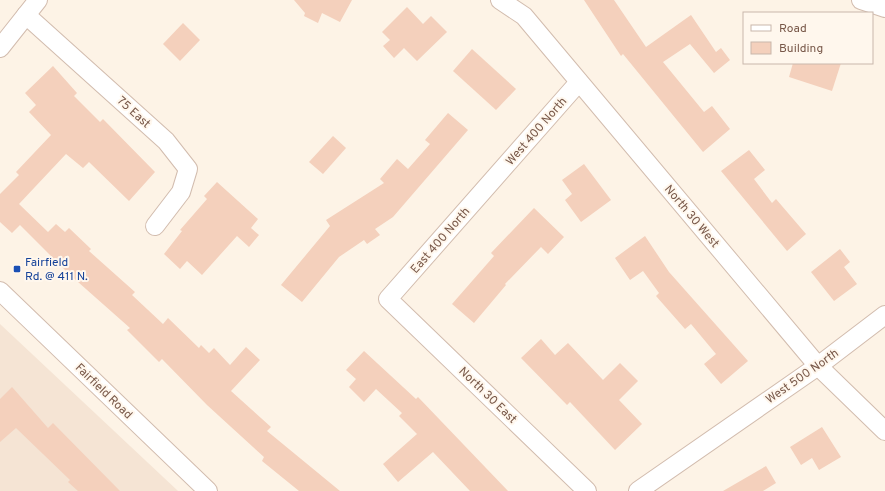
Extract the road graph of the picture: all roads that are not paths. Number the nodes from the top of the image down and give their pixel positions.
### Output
1 (38, 0) edge
2 (500, 0) edge
3 (861, 0) edge
4 (885, 8) edge
5 (26, 15) junction
6 (0, 48) edge
7 (579, 82) junction
8 (492, 180) joint
9 (155, 226) dead end
10 (0, 291) edge
11 (388, 300) joint
12 (885, 315) edge
13 (818, 366) junction
14 (885, 431) edge
15 (208, 491) edge
16 (587, 491) edge
17 (638, 491) edge

1 - 5 street
2 - 7 street, North 30 West
3 - 4 street
5 - 6 street
5 - 9 street, 75 East
7 - 8 street, West 400 North
7 - 13 street, North 30 West
8 - 11 street, East 400 North
10 - 15 street, Fairfield Road
11 - 16 street, North 30 East
12 - 13 street, West 500 North
13 - 14 street, North 30 West
13 - 17 street, West 500 North

